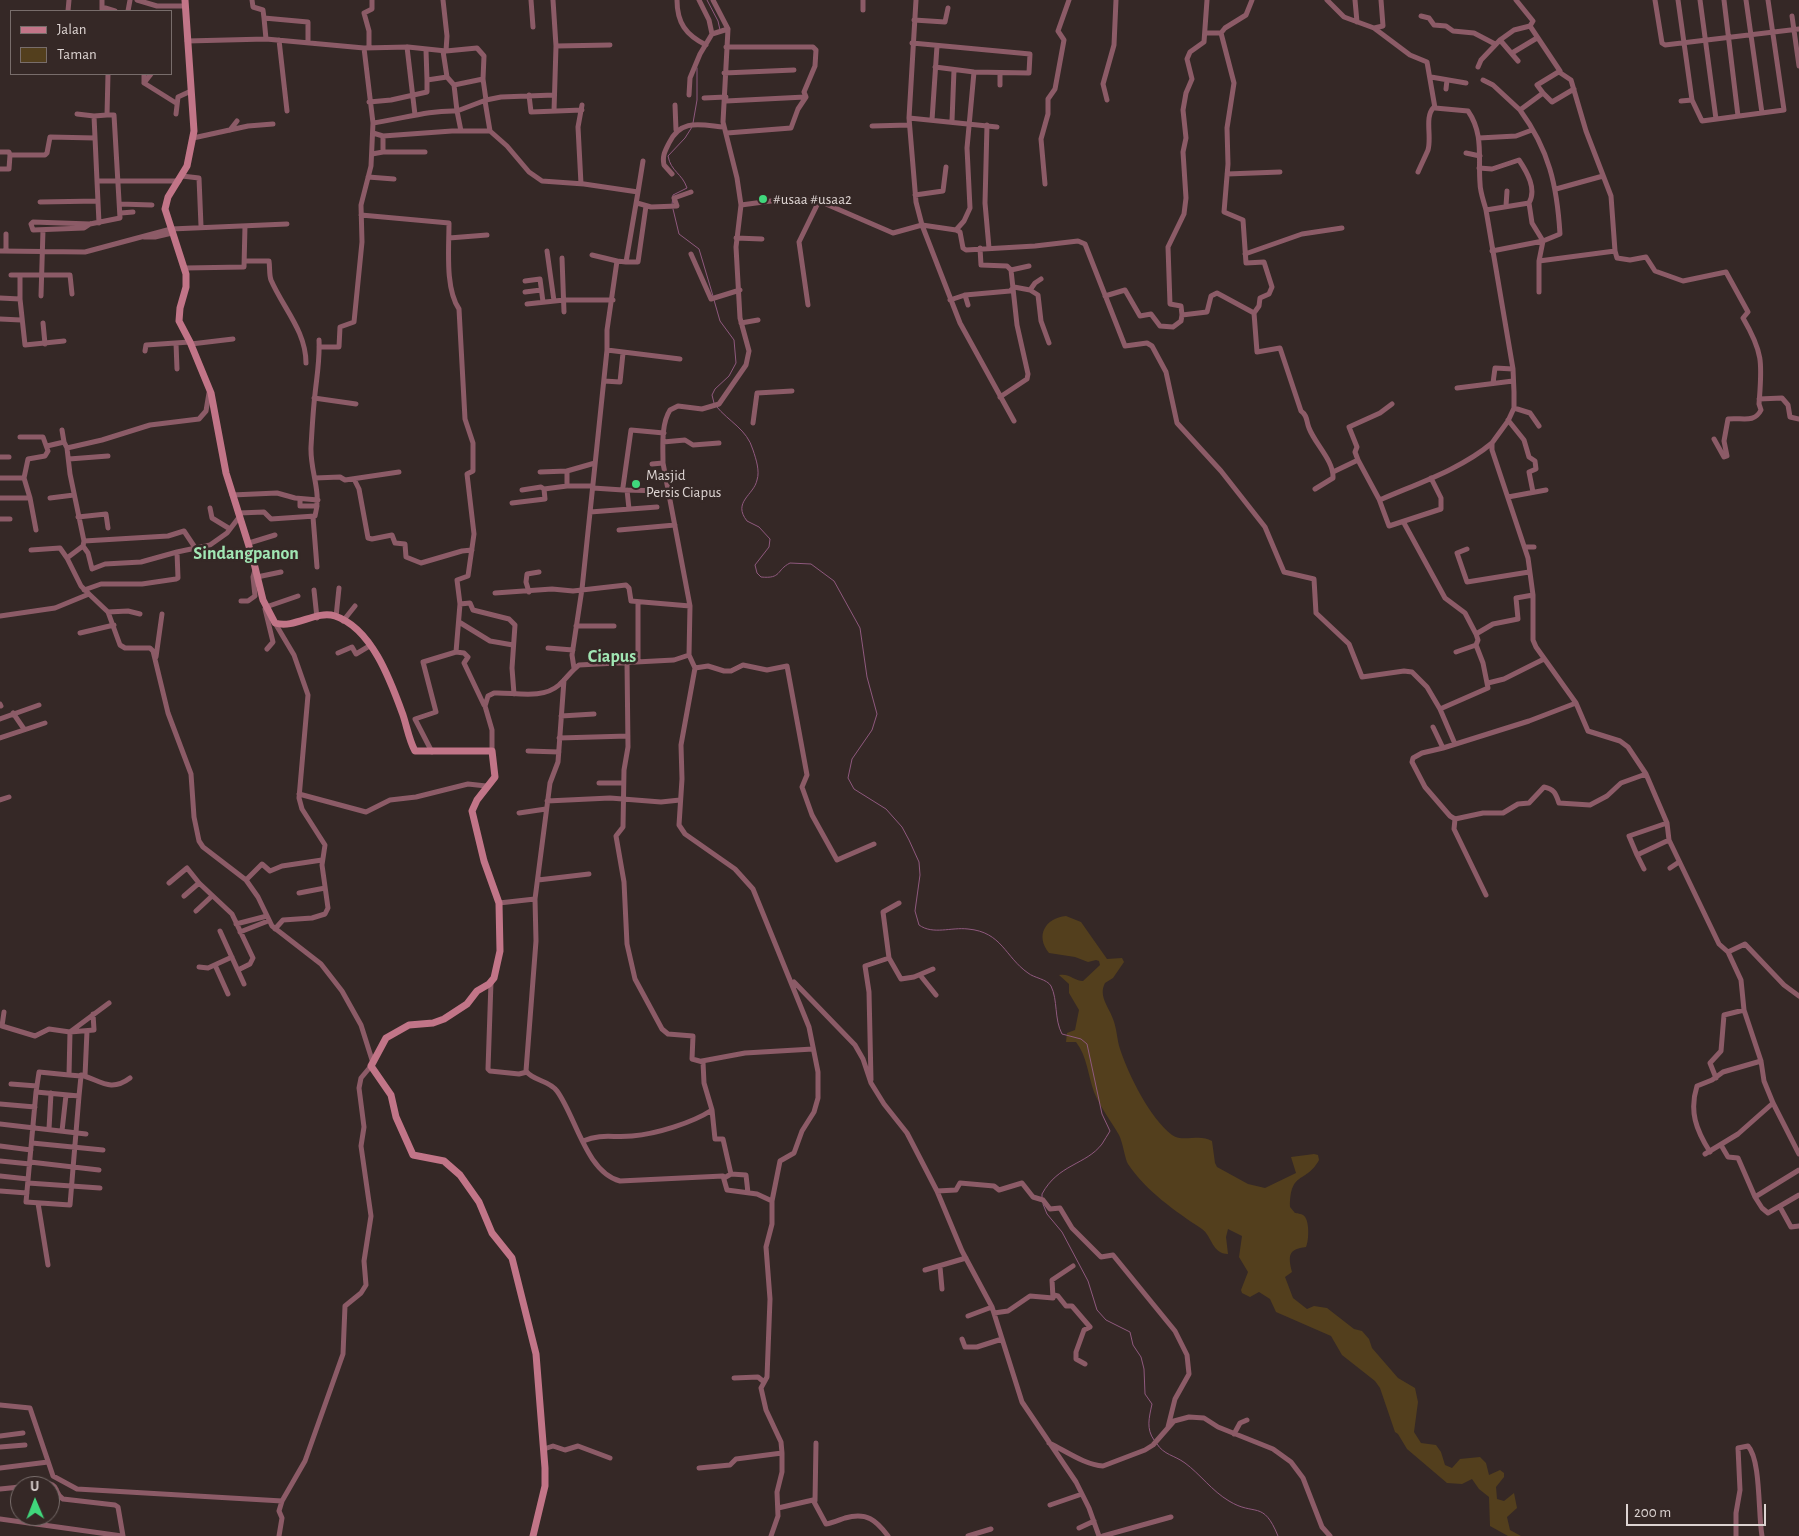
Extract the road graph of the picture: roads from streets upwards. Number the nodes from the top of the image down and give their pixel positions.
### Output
1 (102, 0) edge
2 (138, 0) edge
3 (252, 0) edge
4 (372, 0) edge
5 (442, 0) edge
6 (531, 0) edge
7 (553, 0) edge
8 (677, 0) edge
9 (699, 0) edge
10 (713, 0) edge
11 (863, 0) edge
12 (916, 0) edge
13 (1069, 0) edge
14 (1116, 0) edge
15 (1207, 0) edge
16 (1252, 0) edge
17 (1327, 0) edge
18 (1355, 0) edge
19 (1380, 0) edge
20 (1516, 0) edge
21 (1655, 0) edge
22 (1678, 0) edge
23 (1700, 0) edge
24 (1724, 0) edge
25 (1746, 0) edge
26 (1768, 0) edge
27 (185, 3) edge
28 (948, 8) dead end
29 (102, 9) edge
30 (863, 10) dead end
31 (1421, 16) dead end
32 (1792, 16) dead end
33 (264, 18) junction
34 (914, 20) junction
35 (1357, 22) junction
36 (1530, 26) junction
37 (533, 27) dead end
38 (1374, 28) junction
39 (726, 30) junction
40 (1797, 30) edge
41 (1774, 32) junction
42 (714, 33) junction
43 (1206, 33) junction
44 (1220, 33) junction
45 (1753, 35) junction
46 (1537, 38) junction
47 (1730, 38) junction
48 (266, 39) junction
49 (279, 40) junction
50 (188, 41) junction
51 (1705, 41) junction
52 (308, 42) junction
53 (1498, 42) junction
54 (912, 44) junction
55 (1684, 44) junction
56 (610, 45) dead end
57 (706, 45) junction
58 (556, 46) junction
59 (937, 46) junction
60 (407, 47) junction
61 (726, 47) junction
62 (366, 48) junction
63 (426, 50) junction
64 (444, 51) junction
65 (1512, 53) junction
66 (1518, 61) dead end
67 (1799, 66) edge
68 (935, 67) junction
69 (1478, 67) dead end
70 (794, 70) dead end
71 (954, 70) junction
72 (974, 72) junction
73 (1559, 72) junction
74 (724, 73) junction
75 (1000, 74) junction
76 (108, 75) edge
77 (144, 75) edge
78 (150, 75) edge
79 (447, 77) junction
80 (1431, 77) junction
81 (483, 79) junction
82 (427, 80) junction
83 (1447, 80) junction
84 (1483, 80) dead end
85 (144, 83) junction
86 (1466, 83) dead end
87 (454, 85) junction
88 (1000, 85) dead end
89 (1446, 89) dead end
90 (1574, 89) junction
91 (191, 91) junction
92 (1543, 93) junction
93 (412, 95) junction
94 (554, 95) junction
95 (689, 95) dead end
96 (529, 96) junction
97 (806, 97) junction
98 (704, 98) dead end
99 (726, 99) junction
100 (1107, 100) dead end
101 (1692, 100) junction
102 (485, 101) junction
103 (1682, 101) dead end
104 (369, 102) junction
105 (176, 103) junction
106 (675, 105) dead end
107 (1434, 107) junction
108 (1520, 110) junction
109 (287, 111) dead end
110 (457, 111) junction
111 (554, 111) junction
112 (1762, 113) junction
113 (76, 114) dead end
114 (176, 114) dead end
115 (107, 115) junction
116 (415, 115) junction
117 (94, 116) junction
118 (1738, 116) junction
119 (1716, 119) junction
120 (932, 120) junction
121 (237, 121) dead end
122 (909, 121) junction
123 (952, 121) junction
124 (373, 123) junction
125 (968, 123) junction
126 (273, 124) dead end
127 (986, 125) junction
128 (724, 126) junction
129 (872, 126) dead end
130 (997, 127) dead end
131 (230, 130) junction
132 (676, 130) junction
133 (1532, 130) junction
134 (461, 131) junction
135 (490, 131) junction
136 (373, 133) junction
137 (726, 133) junction
138 (383, 136) junction
139 (94, 138) junction
140 (193, 138) junction
141 (1479, 138) junction
142 (0, 152) edge
143 (383, 152) junction
144 (425, 152) dead end
145 (904, 152) dead end
146 (910, 152) junction
147 (1466, 153) dead end
148 (372, 154) junction
149 (10, 155) junction
150 (1480, 156) junction
151 (642, 162) dead end
152 (946, 167) dead end
153 (1479, 168) junction
154 (0, 169) edge
155 (1280, 172) dead end
156 (1418, 172) dead end
157 (672, 174) dead end
158 (1226, 174) junction
159 (1603, 176) junction
160 (368, 177) junction
161 (181, 178) junction
162 (394, 179) dead end
163 (97, 181) junction
164 (118, 181) junction
165 (581, 184) junction
166 (1045, 184) dead end
167 (1556, 189) junction
168 (1507, 191) dead end
169 (638, 192) junction
170 (691, 192) dead end
171 (915, 195) junction
172 (98, 201) junction
173 (819, 201) junction
174 (40, 202) dead end
175 (637, 203) junction
176 (1529, 203) junction
177 (120, 204) junction
178 (152, 205) dead end
179 (741, 205) junction
180 (646, 206) junction
181 (1506, 206) junction
182 (1486, 210) junction
183 (133, 212) dead end
184 (121, 213) junction
185 (361, 215) junction
186 (99, 223) junction
187 (90, 224) junction
188 (287, 224) dead end
189 (922, 225) junction
190 (201, 226) junction
191 (245, 226) junction
192 (1342, 228) dead end
193 (43, 230) junction
194 (956, 230) junction
195 (167, 232) junction
196 (6, 234) dead end
197 (487, 235) dead end
198 (449, 238) junction
199 (736, 238) junction
200 (762, 239) dead end
201 (1543, 242) junction
202 (980, 248) junction
203 (989, 248) junction
204 (1615, 250) junction
205 (3, 251) edge
206 (42, 251) junction
207 (547, 251) dead end
208 (1492, 251) junction
209 (691, 254) dead end
210 (1245, 254) junction
211 (592, 255) dead end
212 (562, 258) dead end
213 (246, 260) junction
214 (618, 261) junction
215 (1539, 261) junction
216 (626, 262) junction
217 (1029, 266) dead end
218 (185, 268) junction
219 (1011, 270) junction
220 (11, 275) dead end
221 (20, 275) junction
222 (40, 275) junction
223 (1040, 279) dead end
224 (524, 281) dead end
225 (1014, 287) junction
226 (541, 290) junction
227 (740, 290) junction
228 (1030, 290) junction
229 (525, 292) dead end
230 (1539, 292) dead end
231 (72, 294) dead end
232 (965, 295) junction
233 (41, 296) dead end
234 (1105, 296) junction
235 (0, 298) edge
236 (20, 299) junction
237 (564, 300) junction
238 (613, 300) junction
239 (950, 300) junction
240 (554, 301) junction
241 (542, 302) junction
242 (527, 304) dead end
243 (808, 305) dead end
244 (968, 305) dead end
245 (564, 312) dead end
246 (1254, 313) junction
247 (1182, 315) junction
248 (0, 319) edge
249 (22, 320) junction
250 (758, 320) dead end
251 (741, 322) junction
252 (43, 323) dead end
253 (233, 339) dead end
254 (319, 340) dead end
255 (64, 341) dead end
256 (184, 343) junction
257 (1050, 343) dead end
258 (45, 344) junction
259 (319, 347) junction
260 (607, 350) junction
261 (145, 352) dead end
262 (623, 353) junction
263 (680, 359) dead end
264 (306, 363) dead end
265 (177, 369) dead end
266 (1513, 369) junction
267 (604, 381) junction
268 (1513, 381) junction
269 (1493, 383) junction
270 (1457, 388) dead end
271 (210, 389) junction
272 (792, 391) dead end
273 (1000, 397) junction
274 (314, 398) junction
275 (1759, 399) junction
276 (356, 404) dead end
277 (1392, 404) dead end
278 (1514, 408) junction
279 (1799, 419) edge
280 (1508, 420) junction
281 (1014, 422) dead end
282 (753, 423) dead end
283 (1539, 426) dead end
284 (62, 430) dead end
285 (664, 433) junction
286 (20, 437) dead end
287 (1714, 439) dead end
288 (64, 442) junction
289 (663, 442) junction
290 (719, 443) dead end
291 (1492, 443) junction
292 (47, 446) junction
293 (67, 448) junction
294 (0, 456) edge
295 (8, 456) dead end
296 (108, 456) dead end
297 (69, 459) junction
298 (1358, 460) junction
299 (595, 463) junction
300 (663, 463) junction
301 (652, 464) dead end
302 (566, 471) junction
303 (399, 472) dead end
304 (540, 472) dead end
305 (1333, 472) junction
306 (0, 478) edge
307 (24, 478) junction
308 (315, 478) junction
309 (1431, 478) junction
310 (354, 479) junction
311 (567, 486) junction
312 (593, 487) junction
313 (544, 489) junction
314 (1315, 489) dead end
315 (522, 490) dead end
316 (625, 490) junction
317 (1546, 490) dead end
318 (667, 491) junction
319 (1533, 492) junction
320 (74, 495) junction
321 (232, 495) junction
322 (1508, 496) junction
323 (0, 498) edge
324 (30, 498) junction
325 (50, 498) dead end
326 (1379, 499) junction
327 (318, 503) junction
328 (512, 503) dead end
329 (657, 507) dead end
330 (210, 508) dead end
331 (629, 509) junction
332 (590, 512) junction
333 (239, 515) junction
334 (78, 517) junction
335 (313, 517) junction
336 (0, 519) edge
337 (10, 519) dead end
338 (1404, 523) junction
339 (675, 525) junction
340 (108, 528) dead end
341 (36, 530) dead end
342 (619, 530) dead end
343 (229, 531) junction
344 (275, 536) dead end
345 (84, 544) junction
346 (249, 544) junction
347 (1534, 547) dead end
348 (1525, 548) junction
349 (196, 549) junction
350 (1467, 549) dead end
351 (31, 550) dead end
352 (472, 550) junction
353 (177, 552) junction
354 (67, 558) junction
355 (317, 567) dead end
356 (281, 572) dead end
357 (540, 572) dead end
358 (1529, 572) junction
359 (256, 573) junction
360 (339, 588) dead end
361 (582, 589) junction
362 (84, 590) junction
363 (314, 590) dead end
364 (496, 592) dead end
365 (529, 592) junction
366 (89, 594) junction
367 (1533, 594) junction
368 (298, 596) dead end
369 (241, 601) dead end
370 (638, 602) junction
371 (460, 604) junction
372 (265, 605) junction
373 (356, 606) dead end
374 (690, 606) junction
375 (108, 612) junction
376 (140, 614) dead end
377 (162, 614) dead end
378 (0, 616) edge
379 (317, 618) junction
380 (340, 619) junction
381 (459, 622) junction
382 (275, 623) junction
383 (114, 625) junction
384 (576, 626) junction
385 (614, 626) dead end
386 (80, 633) dead end
387 (1476, 634) junction
388 (1476, 645) junction
389 (371, 646) junction
390 (513, 646) junction
391 (548, 648) dead end
392 (267, 649) dead end
393 (573, 650) junction
394 (456, 652) junction
395 (1456, 652) dead end
396 (338, 653) dead end
397 (689, 654) junction
398 (1544, 659) junction
399 (155, 660) junction
400 (627, 662) junction
401 (638, 662) junction
402 (574, 668) junction
403 (696, 668) junction
404 (564, 680) junction
405 (1488, 683) junction
406 (514, 694) junction
407 (1576, 703) junction
408 (39, 705) dead end
409 (484, 706) junction
410 (1440, 709) junction
411 (13, 713) junction
412 (594, 714) dead end
413 (561, 716) junction
414 (0, 719) edge
415 (45, 722) dead end
416 (1433, 727) dead end
417 (24, 729) junction
418 (628, 736) junction
419 (0, 738) edge
420 (559, 738) junction
421 (1455, 744) junction
422 (1443, 748) junction
423 (528, 751) dead end
424 (432, 752) junction
425 (492, 752) junction
426 (559, 752) junction
427 (1646, 774) junction
428 (599, 783) dead end
429 (623, 784) junction
430 (486, 786) junction
431 (299, 794) junction
432 (9, 797) dead end
433 (622, 799) junction
434 (0, 800) edge
435 (680, 800) junction
436 (547, 801) junction
437 (546, 809) junction
438 (519, 813) dead end
439 (1455, 819) junction
440 (1667, 822) junction
441 (1669, 840) junction
442 (874, 844) dead end
443 (1637, 855) junction
444 (322, 860) junction
445 (1679, 862) junction
446 (1670, 868) dead end
447 (1644, 869) dead end
448 (588, 874) dead end
449 (246, 880) junction
450 (538, 880) junction
451 (169, 883) dead end
452 (199, 883) junction
453 (326, 888) junction
454 (298, 893) dead end
455 (1486, 895) dead end
456 (184, 896) dead end
457 (212, 896) junction
458 (535, 900) junction
459 (499, 903) junction
460 (899, 903) dead end
461 (196, 911) dead end
462 (267, 919) junction
463 (236, 924) junction
464 (275, 929) junction
465 (220, 931) dead end
466 (240, 932) junction
467 (1728, 952) junction
468 (232, 957) junction
469 (889, 958) junction
470 (215, 965) junction
471 (199, 967) dead end
472 (933, 969) dead end
473 (238, 970) junction
474 (920, 975) junction
475 (791, 980) junction
476 (491, 981) junction
477 (244, 984) dead end
478 (228, 994) dead end
479 (936, 995) dead end
480 (1799, 996) edge
481 (109, 1003) dead end
482 (1744, 1010) junction
483 (4, 1012) dead end
484 (92, 1014) junction
485 (87, 1030) junction
486 (70, 1032) junction
487 (814, 1049) junction
488 (702, 1061) junction
489 (1761, 1061) junction
490 (372, 1065) junction
491 (527, 1072) junction
492 (69, 1075) junction
493 (83, 1076) junction
494 (130, 1078) dead end
495 (1716, 1078) junction
496 (871, 1083) junction
497 (11, 1084) dead end
498 (37, 1089) junction
499 (51, 1093) junction
500 (66, 1095) junction
501 (79, 1096) junction
502 (1773, 1103) junction
503 (0, 1104) edge
504 (35, 1107) junction
505 (712, 1110) junction
506 (0, 1124) edge
507 (33, 1128) junction
508 (49, 1129) junction
509 (62, 1131) junction
510 (76, 1133) junction
511 (86, 1134) dead end
512 (583, 1141) junction
513 (1721, 1145) junction
514 (0, 1146) edge
515 (31, 1146) junction
516 (75, 1148) junction
517 (103, 1150) dead end
518 (1799, 1154) edge
519 (0, 1161) edge
520 (30, 1163) junction
521 (74, 1167) junction
522 (99, 1170) dead end
523 (1799, 1170) edge
524 (732, 1174) junction
525 (0, 1176) edge
526 (724, 1178) junction
527 (28, 1181) junction
528 (72, 1186) junction
529 (100, 1188) dead end
530 (0, 1191) edge
531 (937, 1191) junction
532 (27, 1193) junction
533 (748, 1193) junction
534 (1799, 1195) edge
535 (1755, 1197) junction
536 (772, 1201) junction
537 (38, 1203) junction
538 (1780, 1207) junction
539 (1799, 1226) edge
540 (966, 1258) junction
541 (48, 1265) dead end
542 (1073, 1266) dead end
543 (940, 1267) junction
544 (925, 1270) dead end
545 (942, 1289) dead end
546 (1054, 1295) junction
547 (992, 1307) junction
548 (994, 1313) junction
549 (968, 1316) dead end
550 (962, 1339) dead end
551 (1002, 1339) junction
552 (1085, 1364) dead end
553 (734, 1378) dead end
554 (764, 1382) junction
555 (0, 1405) edge
556 (1247, 1420) dead end
557 (1168, 1427) junction
558 (23, 1433) dead end
559 (1234, 1434) junction
560 (0, 1436) edge
561 (1049, 1442) junction
562 (816, 1443) dead end
563 (25, 1445) dead end
564 (0, 1448) edge
565 (544, 1449) junction
566 (782, 1453) junction
567 (610, 1458) dead end
568 (48, 1462) junction
569 (0, 1468) edge
570 (698, 1468) dead end
571 (1082, 1494) junction
572 (60, 1497) edge
573 (282, 1501) junction
574 (815, 1501) junction
575 (1050, 1505) dead end
576 (778, 1508) junction
577 (1171, 1517) dead end
578 (0, 1519) edge
579 (1094, 1521) junction
580 (1079, 1528) dead end
581 (991, 1529) dead end
582 (97, 1534) edge
583 (122, 1536) edge
584 (279, 1536) edge
585 (533, 1536) edge
586 (771, 1536) edge
587 (888, 1536) edge
588 (968, 1536) edge
589 (1100, 1536) edge
590 (1104, 1536) edge
591 (1330, 1536) edge
592 (1736, 1536) edge
593 (1762, 1536) edge

1 - 29 street
2 - 27 street
3 - 33 street
4 - 62 street
5 - 64 street
6 - 37 street
7 - 58 street
8 - 57 street
9 - 42 street
10 - 39 street
11 - 30 street
12 - 34 street
13 - 166 street
14 - 100 street
15 - 43 street
16 - 44 street
17 - 35 street
18 - 35 street
19 - 38 street
20 - 36 street
21 - 55 street
22 - 55 street
23 - 51 street
24 - 47 street
25 - 45 street
26 - 41 street
27 - 50 street
28 - 34 street
31 - 53 street
32 - 40 street
33 - 48 street
33 - 52 street
34 - 54 street
35 - 38 street
36 - 46 street
36 - 53 street
38 - 80 street
39 - 42 street
39 - 61 street
40 - 41 street
40 - 67 street
41 - 45 street
41 - 112 street
42 - 57 street
43 - 44 street
43 - 247 street
44 - 158 street
45 - 47 street
45 - 112 street
46 - 65 street
46 - 73 street
47 - 51 street
47 - 118 street
48 - 49 street
48 - 50 street
49 - 52 street
49 - 109 street
50 - 91 street
51 - 55 street
51 - 119 street
52 - 62 street
53 - 65 street
53 - 69 street
54 - 59 street
54 - 122 street
55 - 101 street
56 - 58 street
57 - 95 street
58 - 94 street
59 - 68 street
59 - 75 street
60 - 62 street
60 - 63 street
60 - 93 street
61 - 74 street
61 - 97 street
62 - 104 street
63 - 64 street
63 - 82 street
64 - 79 street
64 - 81 street
65 - 66 street
68 - 71 street
68 - 120 street
70 - 74 street
71 - 72 street
71 - 123 street
72 - 75 street
72 - 125 street
73 - 90 street
73 - 92 street
74 - 99 street
75 - 88 street
76 - 115 street
77 - 85 street
78 - 85 street
79 - 82 street
79 - 87 street
80 - 83 street
80 - 107 street
81 - 87 street
81 - 102 street
82 - 93 street
83 - 86 street
83 - 89 street
84 - 108 street
85 - 105 street
87 - 110 street
90 - 92 street
90 - 159 street
91 - 105 street
91 - 140 street
92 - 108 street
93 - 104 street
93 - 116 street
94 - 96 street
94 - 111 street
96 - 102 street
96 - 111 street
97 - 99 street
97 - 137 street
98 - 99 street
99 - 128 street
101 - 103 street
101 - 119 street
102 - 110 street
102 - 135 street
104 - 124 street
105 - 114 street
106 - 132 street
107 - 141 street
107 - 156 street
108 - 133 street
110 - 116 street
110 - 134 street
111 - 165 street
112 - 118 street
113 - 117 street
115 - 117 street
115 - 164 street
116 - 124 street
117 - 139 street
118 - 119 street
120 - 122 street
120 - 123 street
121 - 131 street
122 - 129 street
122 - 146 street
123 - 125 street
124 - 136 street
125 - 127 street
125 - 194 street
126 - 131 street
127 - 130 street
127 - 203 street
128 - 132 street
128 - 137 street
131 - 140 street
132 - 157 street
133 - 141 street
133 - 167 street
134 - 135 street
134 - 138 street
135 - 165 street
136 - 138 street
136 - 148 street
137 - 179 street
138 - 143 street
139 - 149 street
139 - 163 street
140 - 161 street
141 - 150 street
142 - 149 street
143 - 144 street
143 - 148 street
145 - 146 street
146 - 171 street
147 - 150 street
148 - 160 street
149 - 154 street
150 - 153 street
151 - 169 street
152 - 171 street
153 - 176 street
153 - 182 street
155 - 158 street
158 - 210 street
159 - 167 street
159 - 204 street
160 - 162 street
160 - 185 street
161 - 164 street
161 - 190 street
161 - 195 street
163 - 164 street
163 - 172 street
164 - 177 street
165 - 169 street
167 - 201 street
168 - 181 street
169 - 175 street
170 - 180 street
171 - 189 street
172 - 174 street
172 - 186 street
173 - 179 street
173 - 189 street
173 - 243 street
175 - 180 street
175 - 216 street
176 - 181 street
176 - 201 street
177 - 178 street
177 - 184 street
179 - 199 street
180 - 216 street
181 - 182 street
182 - 208 street
183 - 184 street
184 - 186 street
185 - 198 street
185 - 259 street
186 - 187 street
187 - 193 street
187 - 193 street
188 - 191 street
189 - 194 street
189 - 239 street
190 - 191 street
190 - 195 street
191 - 213 street
192 - 210 street
193 - 206 street
194 - 202 street
195 - 206 street
195 - 218 street
196 - 205 street
197 - 198 street
198 - 352 street
199 - 200 street
199 - 227 street
201 - 208 street
201 - 215 street
202 - 203 street
202 - 219 street
203 - 234 street
204 - 215 street
204 - 275 street
205 - 206 street
206 - 222 street
207 - 240 street
208 - 266 street
209 - 227 street
210 - 246 street
211 - 214 street
212 - 237 street
213 - 218 street
213 - 264 street
214 - 216 street
214 - 238 street
215 - 230 street
217 - 219 street
218 - 256 street
219 - 225 street
220 - 221 street
221 - 222 street
221 - 236 street
222 - 231 street
222 - 233 street
223 - 228 street
224 - 226 street
225 - 228 street
225 - 232 street
225 - 273 street
226 - 229 street
226 - 241 street
227 - 251 street
228 - 257 street
232 - 239 street
232 - 244 street
234 - 247 street
234 - 410 street
235 - 236 street
236 - 249 street
237 - 238 street
237 - 240 street
237 - 245 street
238 - 260 street
239 - 273 street
240 - 241 street
241 - 242 street
246 - 247 street
246 - 305 street
248 - 249 street
249 - 258 street
250 - 251 street
251 - 285 street
252 - 258 street
253 - 256 street
254 - 259 street
255 - 258 street
256 - 261 street
256 - 265 street
256 - 271 street
259 - 274 street
260 - 262 street
260 - 267 street
262 - 263 street
262 - 267 street
266 - 268 street
266 - 269 street
267 - 299 street
268 - 269 street
268 - 278 street
269 - 270 street
271 - 293 street
271 - 321 street
272 - 282 street
273 - 281 street
274 - 276 street
274 - 308 street
275 - 279 street
275 - 287 street
277 - 298 street
278 - 280 street
278 - 283 street
280 - 291 street
280 - 319 street
284 - 288 street
285 - 289 street
285 - 316 street
286 - 292 street
288 - 292 street
288 - 293 street
289 - 290 street
289 - 300 street
291 - 309 street
291 - 322 street
292 - 307 street
293 - 297 street
294 - 295 street
296 - 297 street
297 - 320 street
298 - 305 street
298 - 326 street
299 - 302 street
299 - 312 street
300 - 301 street
300 - 318 street
302 - 304 street
302 - 311 street
303 - 310 street
305 - 314 street
306 - 307 street
307 - 324 street
308 - 310 street
308 - 327 street
309 - 326 street
309 - 338 street
310 - 352 street
311 - 312 street
311 - 313 street
312 - 316 street
312 - 332 street
313 - 315 street
313 - 328 street
316 - 318 street
316 - 331 street
317 - 319 street
318 - 339 street
319 - 322 street
320 - 325 street
320 - 334 street
321 - 327 street
321 - 333 street
322 - 348 street
323 - 324 street
324 - 341 street
326 - 338 street
327 - 335 street
329 - 331 street
330 - 343 street
331 - 332 street
332 - 361 street
333 - 335 street
333 - 343 street
333 - 346 street
334 - 340 street
334 - 345 street
335 - 355 street
336 - 337 street
338 - 387 street
339 - 342 street
339 - 374 street
343 - 349 street
344 - 346 street
345 - 349 street
345 - 353 street
345 - 354 street
346 - 359 street
347 - 348 street
348 - 358 street
349 - 353 street
350 - 358 street
351 - 354 street
352 - 371 street
353 - 362 street
354 - 362 street
356 - 359 street
357 - 365 street
358 - 367 street
359 - 369 street
359 - 372 street
360 - 380 street
361 - 365 street
361 - 370 street
361 - 384 street
362 - 366 street
363 - 379 street
364 - 365 street
366 - 375 street
366 - 378 street
367 - 387 street
367 - 398 street
368 - 372 street
370 - 374 street
370 - 401 street
371 - 381 street
371 - 390 street
372 - 382 street
372 - 392 street
373 - 380 street
374 - 397 street
375 - 376 street
375 - 383 street
377 - 399 street
379 - 380 street
379 - 382 street
380 - 389 street
381 - 390 street
381 - 394 street
382 - 431 street
383 - 386 street
383 - 399 street
384 - 385 street
384 - 393 street
387 - 388 street
388 - 395 street
388 - 405 street
389 - 396 street
389 - 424 street
390 - 406 street
391 - 393 street
393 - 402 street
394 - 409 street
394 - 424 street
397 - 401 street
397 - 403 street
398 - 405 street
398 - 407 street
399 - 449 street
400 - 401 street
400 - 402 street
400 - 418 street
402 - 404 street
403 - 435 street
403 - 442 street
404 - 406 street
404 - 413 street
405 - 410 street
406 - 409 street
407 - 421 street
407 - 427 street
408 - 411 street
409 - 425 street
410 - 421 street
411 - 414 street
411 - 417 street
412 - 413 street
413 - 420 street
415 - 417 street
416 - 422 street
417 - 419 street
418 - 420 street
418 - 429 street
420 - 426 street
421 - 422 street
422 - 439 street
423 - 426 street
424 - 425 street
425 - 430 street
426 - 436 street
427 - 439 street
427 - 440 street
428 - 429 street
429 - 433 street
430 - 431 street
430 - 459 street
431 - 444 street
432 - 434 street
433 - 435 street
433 - 436 street
433 - 488 street
435 - 475 street
436 - 437 street
437 - 438 street
437 - 450 street
439 - 455 street
440 - 441 street
440 - 443 street
441 - 443 street
441 - 445 street
443 - 447 street
444 - 449 street
444 - 453 street
445 - 446 street
445 - 467 street
448 - 450 street
449 - 462 street
450 - 458 street
451 - 452 street
452 - 456 street
452 - 457 street
453 - 454 street
453 - 464 street
457 - 461 street
457 - 463 street
458 - 459 street
458 - 491 street
459 - 476 street
460 - 469 street
462 - 463 street
462 - 464 street
462 - 466 street
463 - 466 street
464 - 490 street
465 - 468 street
466 - 473 street
467 - 480 street
467 - 482 street
468 - 470 street
468 - 473 street
469 - 474 street
469 - 496 street
470 - 471 street
470 - 478 street
472 - 474 street
473 - 477 street
474 - 479 street
475 - 487 street
475 - 496 street
476 - 490 street
476 - 491 street
481 - 484 street
482 - 489 street
482 - 495 street
483 - 486 street
484 - 485 street
484 - 486 street
485 - 486 street
485 - 493 street
486 - 492 street
487 - 488 street
487 - 536 street
488 - 505 street
489 - 495 street
489 - 502 street
490 - 565 street
490 - 573 street
491 - 512 street
492 - 493 street
492 - 498 street
493 - 494 street
493 - 501 street
495 - 513 street
496 - 531 street
497 - 498 street
498 - 499 street
498 - 504 street
499 - 500 street
499 - 508 street
500 - 501 street
500 - 509 street
501 - 510 street
502 - 513 street
502 - 518 street
503 - 504 street
504 - 507 street
505 - 512 street
505 - 524 street
506 - 507 street
507 - 508 street
507 - 515 street
508 - 509 street
509 - 510 street
510 - 511 street
510 - 516 street
512 - 526 street
513 - 535 street
514 - 515 street
515 - 516 street
515 - 520 street
516 - 517 street
516 - 521 street
519 - 520 street
520 - 521 street
520 - 527 street
521 - 522 street
521 - 528 street
523 - 535 street
524 - 526 street
524 - 533 street
525 - 527 street
526 - 533 street
527 - 528 street
527 - 532 street
528 - 529 street
528 - 537 street
530 - 532 street
531 - 540 street
531 - 557 street
532 - 537 street
533 - 536 street
534 - 538 street
535 - 538 street
536 - 554 street
537 - 541 street
538 - 539 street
540 - 543 street
540 - 547 street
542 - 546 street
543 - 544 street
543 - 545 street
546 - 548 street
546 - 552 street
547 - 548 street
547 - 549 street
548 - 551 street
550 - 551 street
551 - 561 street
553 - 554 street
554 - 566 street
555 - 568 street
556 - 559 street
557 - 559 street
557 - 561 street
558 - 560 street
559 - 591 street
561 - 571 street
562 - 574 street
563 - 564 street
565 - 567 street
565 - 585 street
566 - 570 street
566 - 576 street
568 - 569 street
568 - 573 street
571 - 575 street
571 - 579 street
572 - 583 street
573 - 584 street
574 - 576 street
574 - 587 street
576 - 586 street
577 - 590 street
578 - 582 street
579 - 580 street
579 - 589 street
581 - 588 street
582 - 583 street
592 - 593 street

